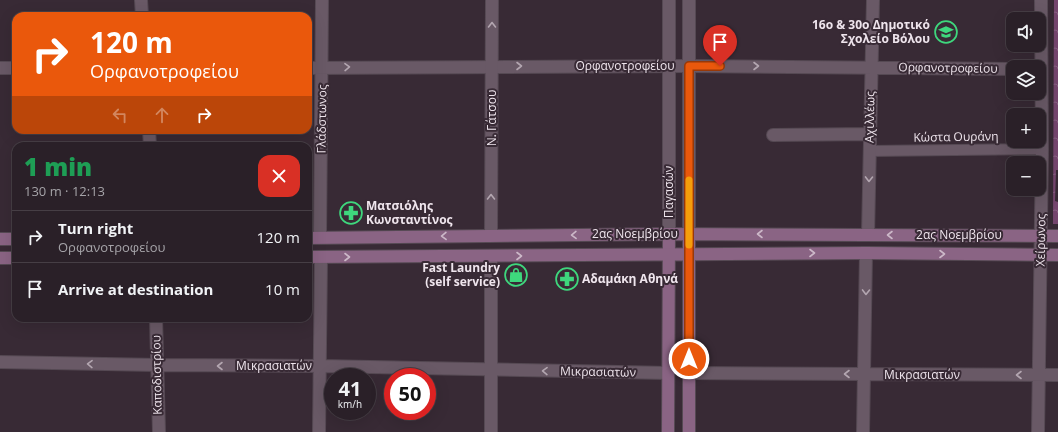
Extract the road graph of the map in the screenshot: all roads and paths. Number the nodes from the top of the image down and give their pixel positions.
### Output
1 (141, 0) edge
2 (322, 0) edge
3 (492, 0) edge
4 (669, 0) edge
5 (689, 0) edge
6 (873, 0) edge
7 (1041, 0) edge
8 (142, 12) edge
9 (1040, 60) edge
10 (492, 66) junction
11 (669, 66) junction
12 (689, 66) junction
13 (871, 67) junction
14 (0, 68) edge
15 (12, 68) edge
16 (312, 68) edge
17 (322, 68) junction
18 (1006, 69) edge
19 (1041, 100) edge
20 (870, 134) junction
21 (773, 135) dead end
22 (1042, 149) junction
23 (870, 151) junction
24 (669, 234) junction
25 (690, 234) junction
26 (868, 235) junction
27 (491, 236) junction
28 (1041, 236) junction
29 (1058, 236) edge
30 (320, 237) junction
31 (312, 238) edge
32 (0, 239) edge
33 (12, 239) edge
34 (866, 253) junction
35 (668, 254) junction
36 (689, 254) junction
37 (1041, 254) junction
38 (1058, 255) edge
39 (491, 256) junction
40 (312, 257) edge
41 (320, 257) junction
42 (0, 258) edge
43 (12, 258) edge
44 (156, 322) edge
45 (0, 362) edge
46 (157, 366) junction
47 (320, 366) junction
48 (491, 370) junction
49 (668, 373) junction
50 (689, 373) junction
51 (864, 374) junction
52 (1039, 375) junction
53 (1058, 375) edge
54 (159, 432) edge
55 (319, 432) edge
56 (491, 432) edge
57 (668, 432) edge
58 (689, 432) edge
59 (864, 432) edge
60 (1038, 432) edge

1 - 8 street
2 - 17 street, Γλάδστωνος
10 -> 3 street, Ν. Γάτσου
4 - 11 street, Παγασών
5 - 12 street, Παγασών
6 - 13 street, Αχιλλέως
7 - 9 street, Χείρωνος
10 -> 11 street, Ορφανοτροφείου
17 -> 10 street, Ορφανοτροφείου
27 -> 10 street, Ν. Γάτσου
11 - 12 street, Ορφανοτροφείου
11 - 24 street, Παγασών
12 -> 13 street, Ορφανοτροφείου
12 - 25 street, Παγασών
13 - 18 street, Ορφανοτροφείου
13 - 20 street, Αχιλλέως
14 - 15 street
16 - 17 street, Ορφανοτροφείου
17 - 30 street, Γλάδστωνος
19 - 22 street, Χείρωνος
20 - 21 street
20 - 23 street, Αχιλλέως
22 - 23 street, Κώστα Ουράνη
22 - 28 street, Χείρωνος
23 -> 26 street, Αχιλλέως
24 - 25 main road, 2ας Νοεμβρίου
24 -> 27 main road, 2ας Νοεμβρίου
24 - 35 main road, Παγασών
26 -> 25 main road, 2ας Νοεμβρίου
25 - 36 main road, Παγασών
28 -> 26 main road, 2ας Νοεμβρίου
27 -> 30 main road, 2ας Νοεμβρίου
28 - 29 main road, 2ας Νοεμβρίου
28 - 37 street, Χείρωνος
30 - 31 main road, 2ας Νοεμβρίου
32 - 33 main road
36 -> 34 main road, 2ας Νοεμβρίου
34 -> 37 main road, 2ας Νοεμβρίου
34 -> 51 street
35 - 36 main road, 2ας Νοεμβρίου
39 -> 35 main road, 2ας Νοεμβρίου
35 - 49 main road, Παγασών
36 - 50 main road, Παγασών
37 - 38 main road, 2ας Νοεμβρίου
37 - 52 street, Χείρωνος
41 -> 39 main road, 2ας Νοεμβρίου
39 - 48 street
40 - 41 main road, 2ας Νοεμβρίου
41 - 47 street
42 - 43 main road
44 - 46 street, Καποδιστρίου
46 -> 45 street, Μικρασιατών
47 -> 46 street, Μικρασιατών
46 - 54 street, Καποδιστρίου
47 - 48 street, Μικρασιατών
47 - 55 street
49 -> 48 street, Μικρασιατών
48 - 56 street
49 - 57 main road, Παγασών
51 -> 50 street, Μικρασιατών
50 - 58 main road, Παγασών
52 -> 51 street, Μικρασιατών
51 - 59 street
52 - 53 street, Μικρασιατών
52 - 60 street, Χείρωνος

